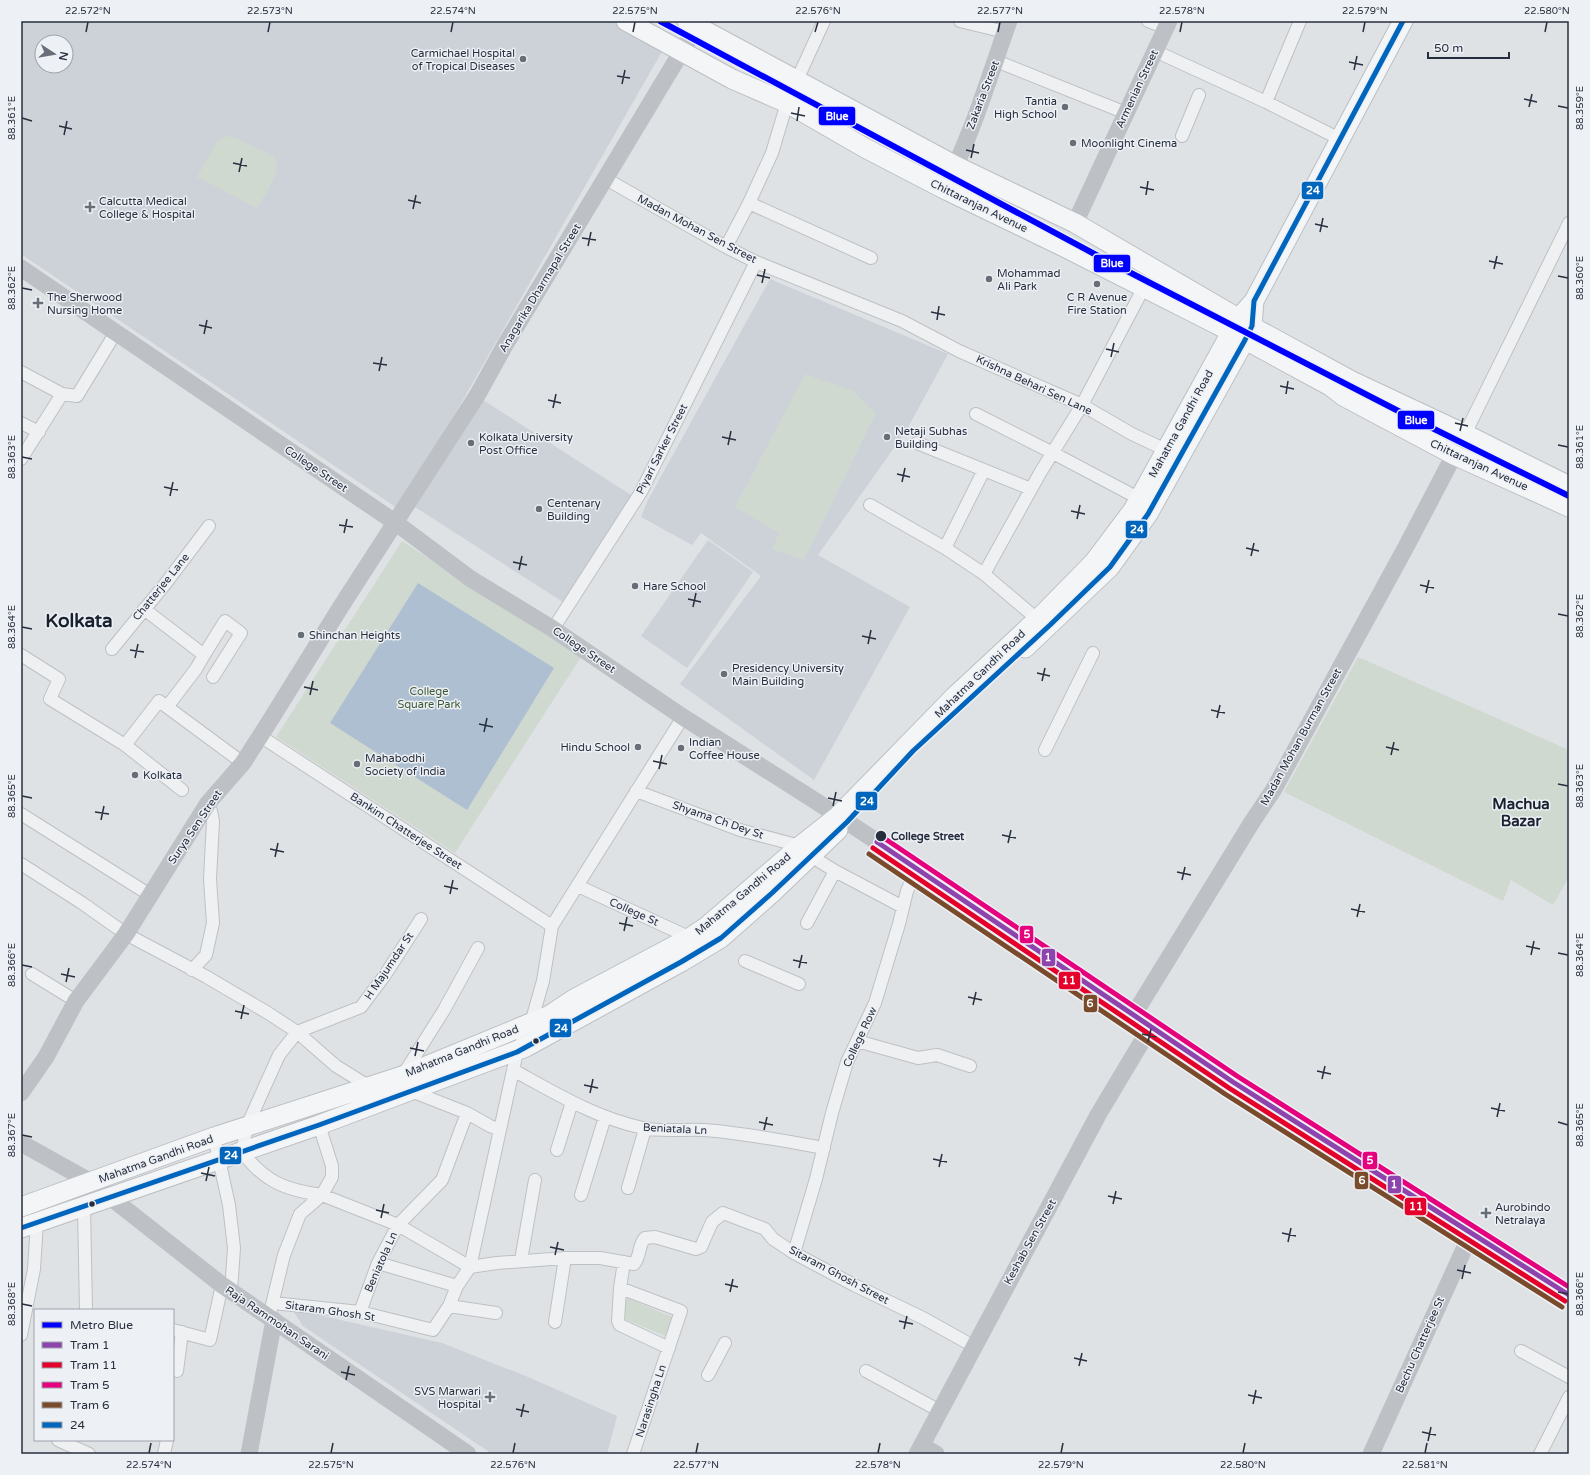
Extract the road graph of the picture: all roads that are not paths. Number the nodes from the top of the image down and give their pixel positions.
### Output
1 (626, 21) edge
2 (824, 21) edge
3 (960, 21) edge
4 (1148, 21) edge
5 (1300, 21) edge
6 (1403, 21) edge
7 (695, 23) edge
8 (1167, 25) edge
9 (1007, 26) edge
10 (1155, 51) junction
11 (682, 53) junction
12 (996, 61) junction
13 (797, 80) junction
14 (1199, 95) dead end
15 (1266, 102) junction
16 (787, 103) junction
17 (1126, 112) junction
18 (1182, 136) dead end
19 (1340, 139) junction
20 (956, 166) junction
21 (606, 179) junction
22 (944, 189) junction
23 (749, 203) junction
24 (1074, 223) junction
25 (1569, 223) edge
26 (726, 247) junction
27 (870, 258) dead end
28 (756, 262) junction
29 (21, 268) edge
30 (1144, 287) junction
31 (902, 320) joint
32 (1250, 331) junction
33 (116, 332) junction
34 (21, 372) edge
35 (62, 394) junction
36 (1082, 406) junction
37 (976, 414) dead end
38 (21, 423) edge
39 (39, 432) junction
40 (1465, 434) junction
41 (918, 443) dead end
42 (1166, 450) junction
43 (1053, 453) junction
44 (1454, 455) junction
45 (21, 459) edge
46 (984, 470) junction
47 (1569, 486) edge
48 (1031, 489) junction
49 (1140, 499) junction
50 (870, 505) dead end
51 (1569, 507) edge
52 (396, 523) junction
53 (209, 526) dead end
54 (945, 548) junction
55 (984, 574) junction
56 (144, 608) junction
57 (1037, 619) junction
58 (553, 628) junction
59 (112, 648) dead end
60 (1093, 653) dead end
61 (21, 655) edge
62 (204, 655) junction
63 (214, 677) dead end
64 (167, 707) junction
65 (683, 716) junction
66 (260, 736) junction
67 (125, 745) junction
68 (1045, 750) dead end
69 (243, 763) junction
70 (182, 790) dead end
71 (636, 791) junction
72 (207, 805) junction
73 (21, 814) edge
74 (842, 819) junction
75 (805, 851) junction
76 (21, 864) edge
77 (917, 868) junction
78 (836, 871) junction
79 (578, 886) junction
80 (150, 894) junction
81 (903, 907) junction
82 (421, 919) dead end
83 (807, 923) dead end
84 (552, 926) junction
85 (126, 934) junction
86 (698, 942) junction
87 (478, 948) dead end
88 (745, 961) dead end
89 (192, 970) junction
90 (32, 974) dead end
91 (799, 984) dead end
92 (76, 1001) junction
93 (1132, 1016) junction
94 (532, 1023) junction
95 (297, 1032) junction
96 (1147, 1033) junction
97 (857, 1041) junction
98 (515, 1061) junction
99 (970, 1066) dead end
100 (407, 1083) junction
101 (370, 1087) junction
102 (21, 1093) edge
103 (572, 1102) junction
104 (467, 1113) junction
105 (605, 1116) junction
106 (319, 1125) junction
107 (247, 1126) junction
108 (644, 1129) junction
109 (500, 1130) junction
110 (214, 1137) junction
111 (21, 1143) edge
112 (824, 1148) junction
113 (557, 1150) dead end
114 (242, 1152) junction
115 (219, 1159) junction
116 (535, 1180) dead end
117 (92, 1182) junction
118 (628, 1188) dead end
119 (322, 1195) junction
120 (581, 1195) dead end
121 (110, 1197) junction
122 (21, 1207) edge
123 (84, 1207) junction
124 (29, 1225) edge
125 (398, 1225) junction
126 (1470, 1236) junction
127 (794, 1253) junction
128 (565, 1258) junction
129 (522, 1260) junction
130 (624, 1262) junction
131 (378, 1263) junction
132 (470, 1267) junction
133 (457, 1286) junction
134 (226, 1288) junction
135 (620, 1288) junction
136 (1567, 1292) edge
137 (449, 1306) junction
138 (86, 1309) edge
139 (360, 1312) junction
140 (496, 1313) dead end
141 (272, 1314) junction
142 (555, 1322) dead end
143 (178, 1331) edge
144 (21, 1335) edge
145 (725, 1343) dead end
146 (975, 1347) junction
147 (669, 1348) junction
148 (1521, 1351) dead end
149 (177, 1371) dead end
150 (866, 1371) dead end
151 (708, 1375) dead end
152 (1569, 1377) edge
153 (1569, 1396) edge
154 (940, 1411) junction
155 (60, 1441) edge
156 (167, 1441) edge
157 (925, 1451) edge
158 (168, 1453) edge
159 (89, 1454) edge
160 (250, 1454) edge
161 (468, 1454) edge
162 (633, 1454) edge
163 (1371, 1454) edge
164 (1540, 1454) edge

1 - 11 main road, Chittaranjan Avenue
2 - 13 street
3 - 9 street
4 - 8 street
5 - 15 street
6 - 19 main road, Mahatma Gandhi Road
7 - 11 main road, Anagarika Dharmapal Street
7 - 13 main road
8 - 10 main road, Armenian Street
9 - 12 main road, Zakaria Street
10 - 15 street
10 - 17 main road, Armenian Street
11 - 16 main road, Chittaranjan Avenue
11 - 21 main road, Anagarika Dharmapal Street
12 - 17 street
12 - 20 main road, Zakaria Street
13 - 20 main road
14 - 18 street
15 - 19 street
16 - 22 main road, Chittaranjan Avenue
16 - 23 street
17 - 24 main road, Armenian Street
19 - 32 main road, Mahatma Gandhi Road
20 - 22 main road, Zakaria Street
20 - 24 main road
21 - 26 street, Madan Mohan Sen Street
21 - 52 main road, Anagarika Dharmapal Street
22 - 30 main road, Chittaranjan Avenue
23 - 26 street
23 - 27 street
24 - 32 main road
25 - 40 street
26 - 28 street, Madan Mohan Sen Street
28 - 31 street, Madan Mohan Sen Street
28 - 58 street, Piyari Sarker Street
29 - 33 main road, College Street
30 - 32 main road, Chittaranjan Avenue
30 - 36 street
31 - 36 street, Krishna Behari Sen Lane
32 - 40 main road
32 - 42 main road, Mahatma Gandhi Road
32 - 44 main road, Chittaranjan Avenue
32 - 74 main road, Mahatma Gandhi Road
33 - 35 street
33 - 52 main road, College Street
34 - 35 street
35 - 39 street
36 - 42 street, Krishna Behari Sen Lane
36 - 43 street
37 - 43 street
38 - 39 street
39 - 45 street
40 - 44 main road, Madan Mohan Burman Street
40 - 47 main road
41 - 46 street
42 - 49 main road, Mahatma Gandhi Road
43 - 48 street
43 - 49 street
44 - 51 main road, Chittaranjan Avenue
44 - 93 main road, Madan Mohan Burman Street
46 - 48 street
46 - 54 street
48 - 55 street
49 - 57 main road, Mahatma Gandhi Road
50 - 54 street
52 - 58 main road, College Street
52 - 66 main road, Surya Sen Street
53 - 56 street, Chatterjee Lane
54 - 55 street
55 - 57 street
56 - 59 street, Chatterjee Lane
56 - 62 street
57 - 74 main road, Mahatma Gandhi Road
58 - 65 main road, College Street
60 - 68 street
61 - 67 street
62 - 63 street
62 - 64 street
64 - 67 street
64 - 69 street
65 - 71 street
65 - 74 main road, College Street
66 - 69 main road, Surya Sen Street
66 - 84 street, Bankim Chatterjee Street
67 - 70 street
69 - 72 main road, Surya Sen Street
71 - 75 street, Shyama Ch Dey St
71 - 79 street
72 - 80 main road, Surya Sen Street
72 - 89 street
73 - 80 street
74 - 75 main road, Mahatma Gandhi Road
74 - 77 main road, College Street
75 - 78 street, Shyama Ch Dey St
75 - 86 main road, Mahatma Gandhi Road
76 - 85 street
77 - 81 street, College Row
77 - 93 main road, College Street
78 - 81 street, Shyama Ch Dey St
78 - 83 street
79 - 84 street
79 - 86 street, College St
80 - 85 main road, Surya Sen Street
81 - 97 street, College Row
82 - 95 street, H Majumdar St
84 - 94 street
85 - 89 street
85 - 92 main road, Surya Sen Street
86 - 94 main road, Mahatma Gandhi Road
86 - 98 main road, Mahatma Gandhi Road
87 - 100 street
88 - 91 street
89 - 95 street
90 - 92 street
92 - 102 main road, Surya Sen Street
93 - 96 main road, College Street
94 - 98 street
94 - 100 main road, Mahatma Gandhi Road
95 - 101 street
95 - 107 street
96 - 126 main road, College Street
96 - 146 main road, Keshab Sen Street
97 - 99 street
97 - 112 street, College Row
98 - 100 main road, Mahatma Gandhi Road
98 - 103 street, Beniatala Ln
98 - 109 street
100 - 101 main road, Mahatma Gandhi Road
100 - 104 street
100 - 106 main road, Mahatma Gandhi Road
101 - 107 main road, Mahatma Gandhi Road
103 - 105 street, Beniatala Ln
103 - 113 street
104 - 109 street
104 - 125 street, Beniatola Ln
105 - 108 street, Beniatala Ln
105 - 120 street
106 - 114 main road, Mahatma Gandhi Road
106 - 119 street
107 - 110 main road, Mahatma Gandhi Road
107 - 114 street
108 - 112 street, Beniatala Ln
108 - 118 street
109 - 132 street
110 - 115 street
110 - 117 main road, Mahatma Gandhi Road
111 - 117 main road, Raja Rammohan Sarani
112 - 127 street, College Row
114 - 115 main road, Mahatma Gandhi Road
114 - 119 street
115 - 121 main road, Mahatma Gandhi Road
115 - 134 street
116 - 129 street
117 - 121 main road, Raja Rammohan Sarani
117 - 122 main road, Mahatma Gandhi Road
119 - 125 street
119 - 141 street
121 - 123 main road, Mahatma Gandhi Road
121 - 134 main road, Raja Rammohan Sarani
123 - 124 main road, Mahatma Gandhi Road
123 - 138 street
124 - 144 street
125 - 131 street, Beniatola Ln
125 - 132 street
126 - 136 main road, College Street
126 - 163 main road, Bechu Chatterjee St
127 - 130 street, Sitaram Ghosh Street
127 - 146 street, Sitaram Ghosh Street
128 - 129 street
128 - 130 street
128 - 142 street
129 - 132 street
130 - 135 street
131 - 133 street
131 - 139 street, Beniatola Ln
132 - 133 street, Sitaram Ghosh St
133 - 137 street, Sitaram Ghosh St
134 - 141 main road, Raja Rammohan Sarani
134 - 143 street
135 - 147 street
135 - 147 street, Narasingha Ln
137 - 139 street, Sitaram Ghosh St
137 - 140 street
139 - 141 street, Sitaram Ghosh St
141 - 160 main road
141 - 161 main road, Raja Rammohan Sarani
143 - 149 street
145 - 151 street
146 - 154 main road, Keshab Sen Street
147 - 162 street, Narasingha Ln
148 - 152 street
150 - 154 street
153 - 164 street
154 - 157 main road, Keshab Sen Street
155 - 159 street
156 - 158 street

